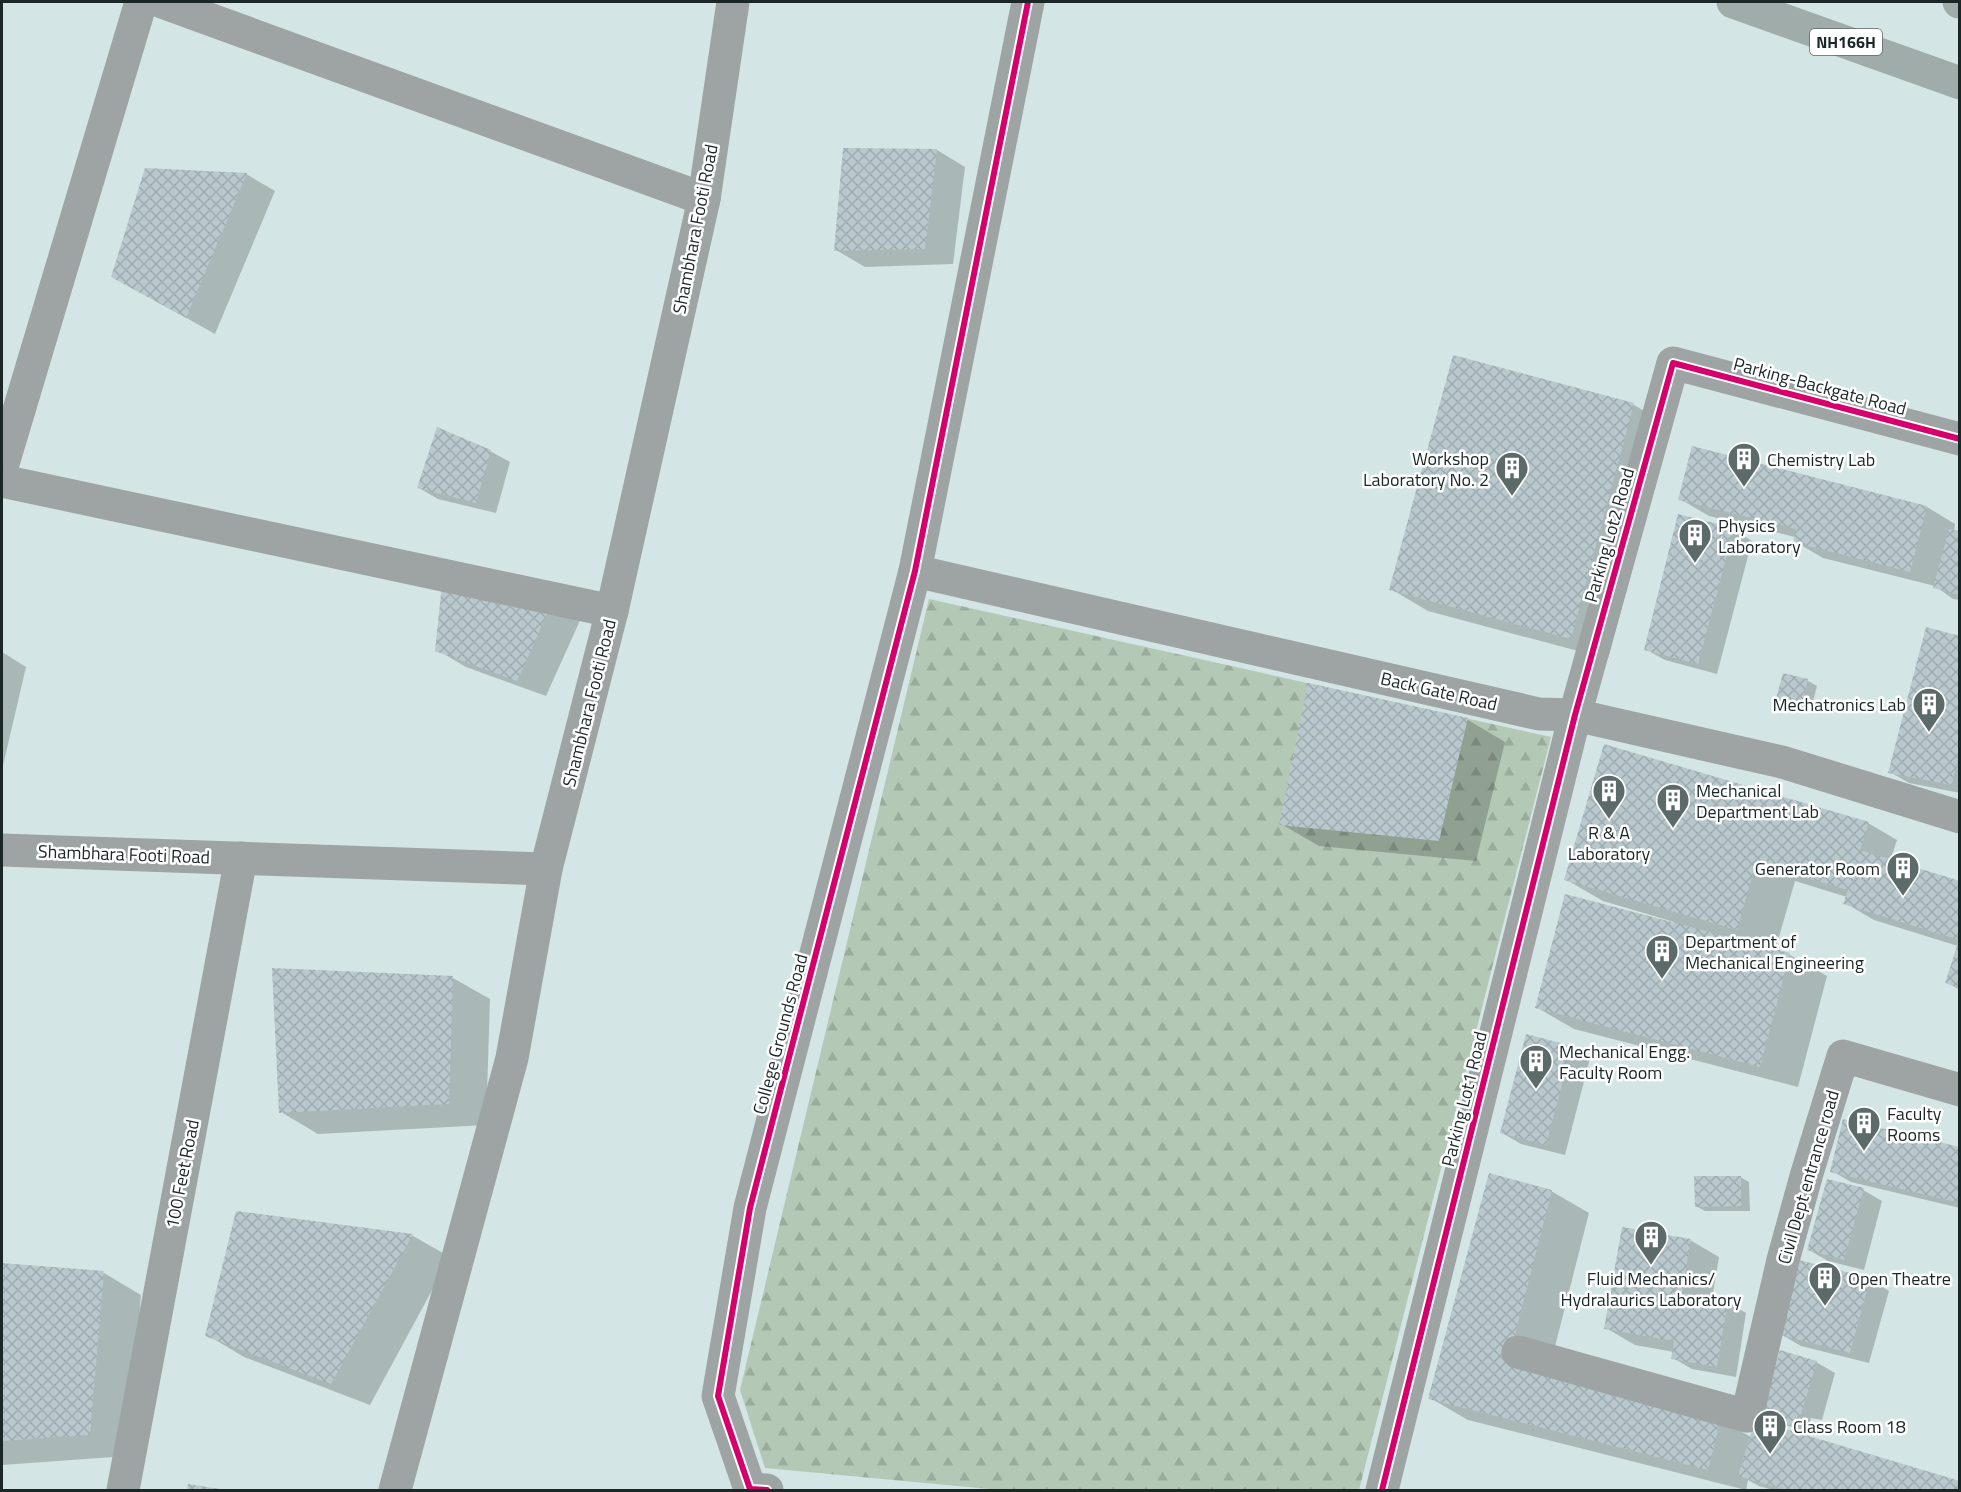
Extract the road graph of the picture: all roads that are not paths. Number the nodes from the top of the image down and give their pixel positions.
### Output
1 (141, 2) edge
2 (162, 2) edge
3 (733, 2) edge
4 (1028, 2) edge
5 (1733, 2) edge
6 (1959, 83) edge
7 (704, 199) junction
8 (1673, 363) joint
9 (1959, 439) edge
10 (2, 467) edge
11 (2, 481) edge
12 (915, 571) junction
13 (612, 611) junction
14 (1575, 715) junction
15 (1959, 817) edge
16 (2, 850) edge
17 (241, 858) junction
18 (546, 869) junction
19 (1959, 1090) edge
20 (1518, 1352) dead end
21 (123, 1491) edge
22 (395, 1491) edge
23 (767, 1491) edge
24 (1382, 1491) edge

1 - 10 street
2 - 7 street
3 - 7 street, Shambhara Footi Road
4 - 12 street
5 - 6 highway, NH166H
7 - 13 street, Shambhara Footi Road
8 - 9 street, Parking-Backgate Road
8 - 14 street, Parking Lot2 Road
11 - 13 street
12 - 14 street, Back Gate Road
12 - 23 street, College Grounds Road
13 - 18 street, Shambhara Footi Road
14 - 15 street, Back Gate Road
14 - 24 street, Parking Lot1 Road
16 - 17 street, Shambhara Footi Road
17 - 18 street, Shambhara Footi Road
17 - 21 street, 100 Feet Road
18 - 22 street
19 - 20 street, Civil Dept entrance road

